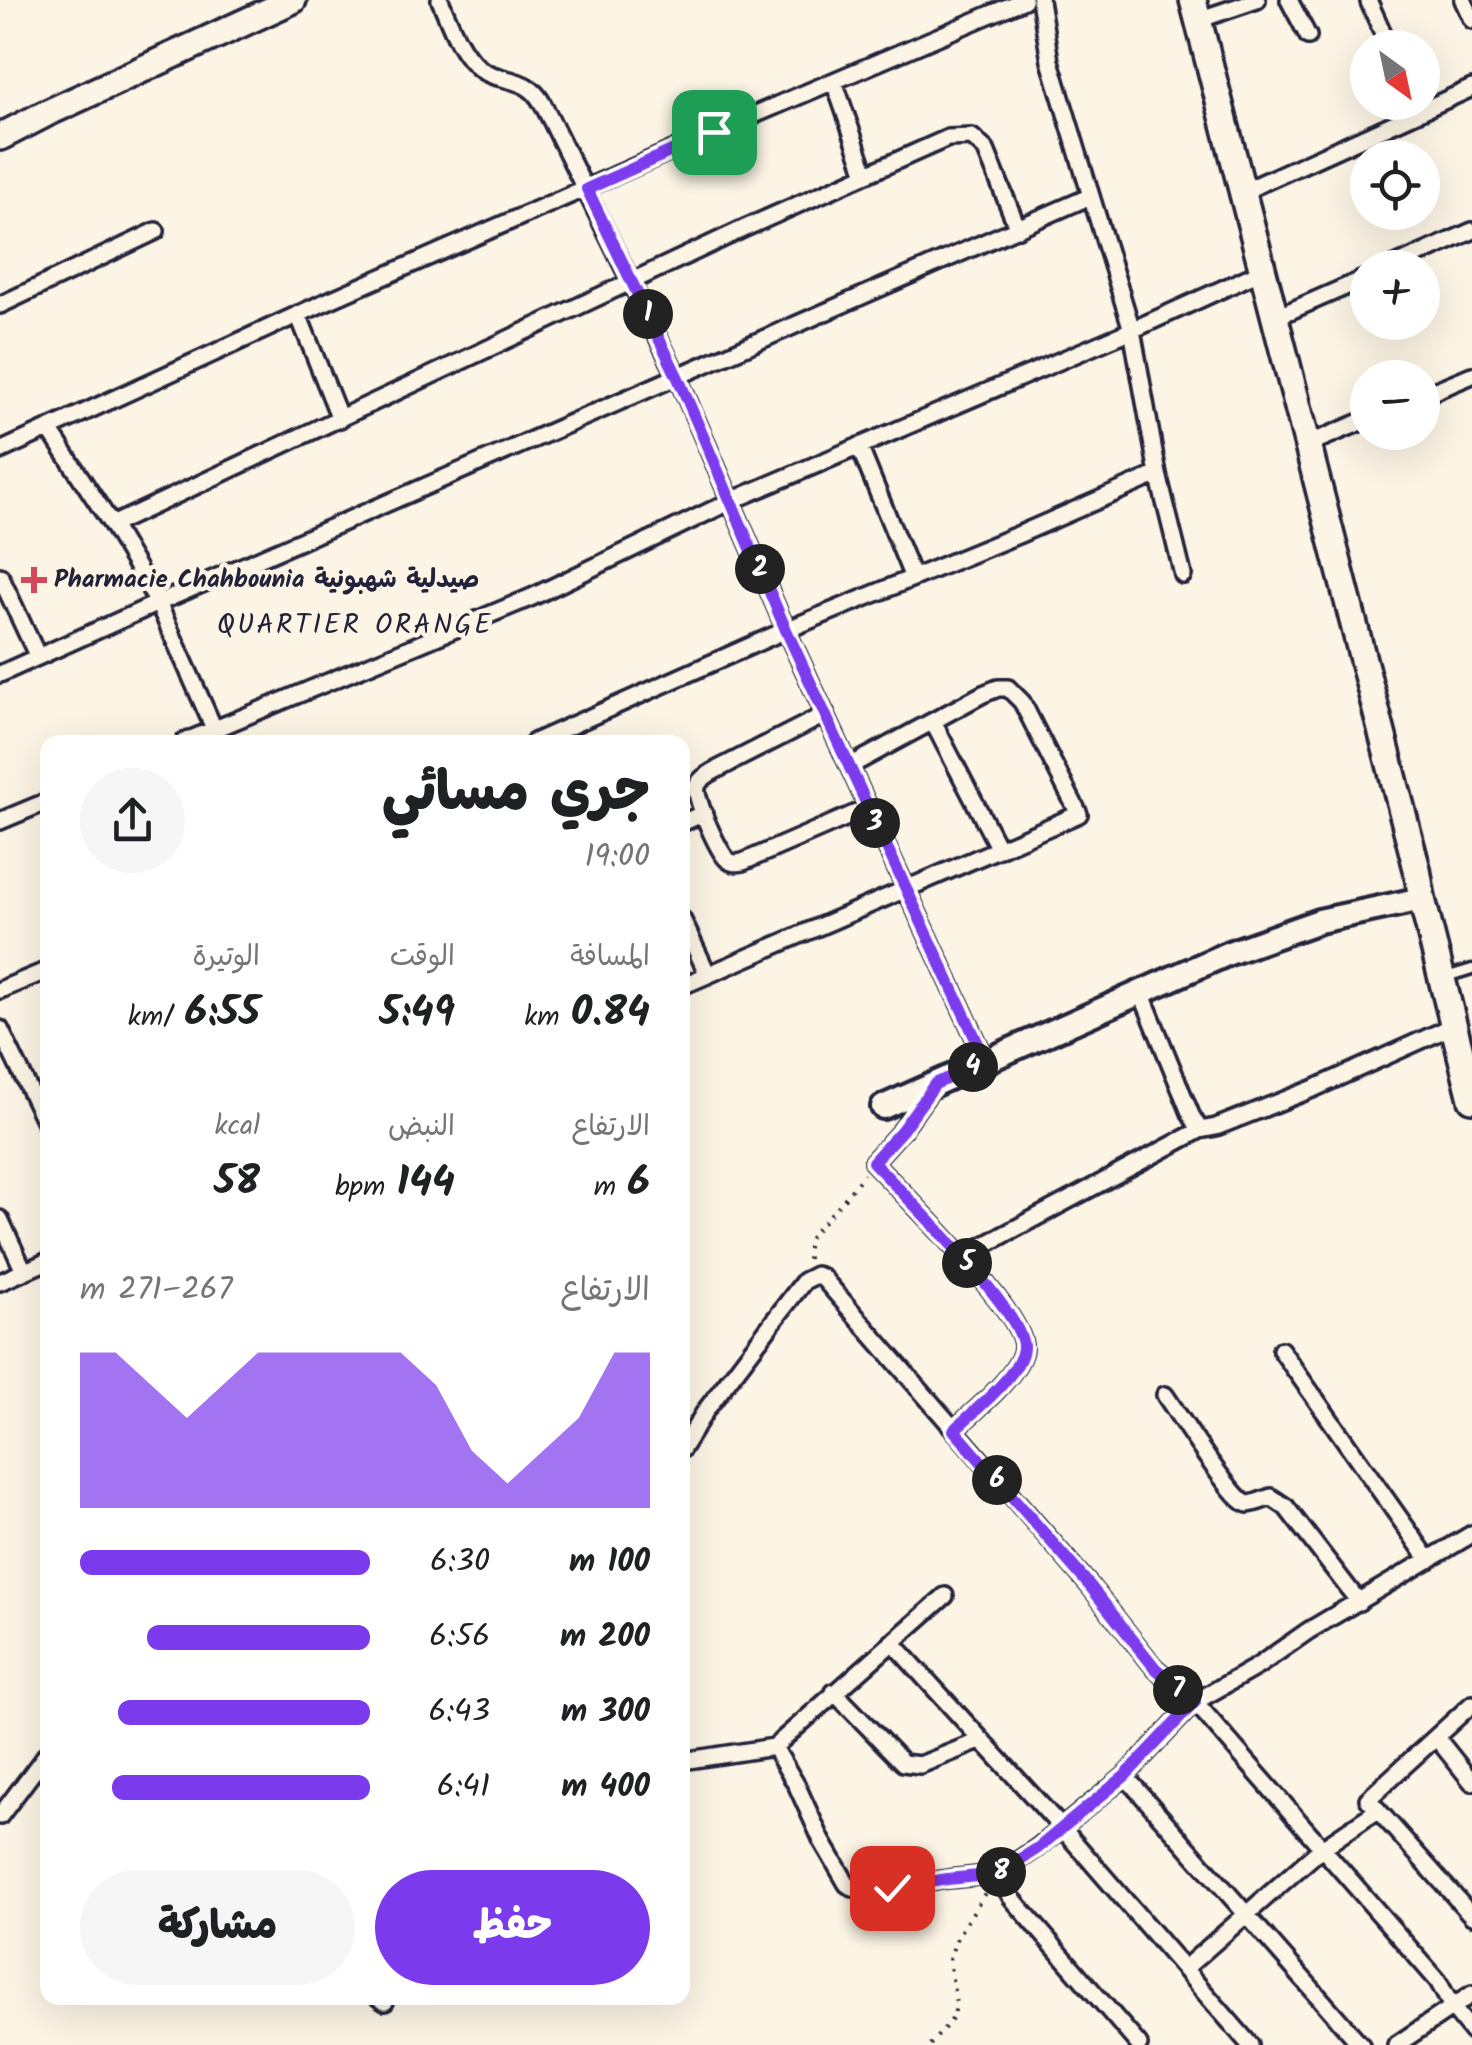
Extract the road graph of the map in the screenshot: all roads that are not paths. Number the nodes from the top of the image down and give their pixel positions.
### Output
1 (293, 0) edge
2 (440, 0) edge
3 (1024, 0) edge
4 (1040, 0) edge
5 (1258, 0) edge
6 (1289, 0) edge
7 (1464, 0) edge
8 (1371, 1) edge
9 (1196, 10) edge
10 (1472, 20) edge
11 (1383, 30) edge
12 (1308, 36) dead end
13 (834, 81) junction
14 (1472, 88) edge
15 (0, 137) edge
16 (866, 174) junction
17 (587, 189) junction
18 (1242, 192) junction
19 (1091, 196) junction
20 (1018, 229) junction
21 (156, 231) dead end
22 (1472, 231) edge
23 (1429, 250) edge
24 (1262, 271) junction
25 (632, 280) junction
26 (1350, 285) edge
27 (0, 305) edge
28 (298, 314) junction
29 (1274, 318) junction
30 (1132, 330) junction
31 (1472, 375) edge
32 (678, 378) junction
33 (1440, 388) edge
34 (340, 420) junction
35 (1350, 427) edge
36 (49, 428) junction
37 (1306, 445) junction
38 (859, 446) junction
39 (0, 450) edge
40 (1158, 474) junction
41 (730, 501) junction
42 (112, 525) junction
43 (1183, 575) dead end
44 (0, 576) edge
45 (913, 578) junction
46 (158, 603) junction
47 (786, 630) junction
48 (38, 657) junction
49 (0, 674) edge
50 (826, 714) junction
51 (933, 722) junction
52 (217, 735) edge
53 (219, 735) edge
54 (550, 735) edge
55 (850, 766) junction
56 (40, 804) edge
57 (868, 808) junction
58 (704, 813) junction
59 (690, 819) edge
60 (0, 821) edge
61 (999, 849) junction
62 (906, 889) junction
63 (1422, 900) junction
64 (690, 936) edge
65 (1472, 969) edge
66 (40, 973) edge
67 (708, 975) junction
68 (1441, 978) junction
69 (690, 983) edge
70 (0, 990) edge
71 (1141, 992) junction
72 (1454, 1026) junction
73 (0, 1029) edge
74 (986, 1061) junction
75 (935, 1084) junction
76 (1472, 1098) edge
77 (883, 1107) dead end
78 (40, 1112) edge
79 (1200, 1130) junction
80 (0, 1219) edge
81 (962, 1256) junction
82 (40, 1264) edge
83 (24, 1271) junction
84 (0, 1282) edge
85 (1282, 1350) dead end
86 (1165, 1395) dead end
87 (954, 1430) junction
88 (690, 1437) edge
89 (1472, 1534) edge
90 (1429, 1560) junction
91 (945, 1596) dead end
92 (1359, 1602) junction
93 (892, 1642) junction
94 (834, 1692) junction
95 (1195, 1702) junction
96 (1472, 1704) edge
97 (1436, 1737) junction
98 (982, 1740) junction
99 (774, 1746) junction
100 (690, 1760) edge
101 (40, 1763) edge
102 (1125, 1776) junction
103 (1472, 1782) edge
104 (3, 1806) edge
105 (1378, 1810) junction
106 (1062, 1828) junction
107 (1322, 1848) junction
108 (998, 1874) junction
109 (1246, 1914) junction
110 (1472, 1916) edge
111 (1184, 1969) junction
112 (1472, 1994) edge
113 (1452, 2007) junction
114 (1472, 2032) edge
115 (1139, 2045) edge
116 (1250, 2045) edge
117 (1360, 2045) edge
118 (1396, 2045) edge

1 - 15 main road
2 - 17 street
3 - 13 street
4 - 19 street
5 - 9 street
6 - 12 street
7 - 10 street
8 - 11 street
9 - 18 main road
13 - 16 street
13 - 17 street
14 - 18 street
16 - 20 street
16 - 25 street
17 - 25 street
17 - 28 street
18 - 24 main road
19 - 20 street
19 - 30 street
20 - 32 street
21 - 27 street
22 - 23 street
24 - 29 main road
24 - 30 street
25 - 32 street
25 - 34 street
26 - 29 street
28 - 34 street
28 - 36 street
29 - 37 main road
30 - 38 street
30 - 40 street
31 - 33 street
32 - 41 street
32 - 46 street
34 - 42 street
35 - 37 street
36 - 39 street
36 - 42 street
37 - 63 main road
38 - 41 street
38 - 45 street
40 - 43 street
40 - 45 street
41 - 47 street
41 - 53 street
42 - 46 street
44 - 48 street
45 - 47 street
46 - 48 street
46 - 52 street
47 - 50 street
47 - 54 street
48 - 49 street
50 - 55 street
50 - 58 street
51 - 55 street
51 - 61 street
51 - 61 street
55 - 57 street
56 - 60 street
57 - 58 street
57 - 62 street
58 - 59 street
61 - 62 street
62 - 67 street
62 - 74 street
63 - 68 main road
63 - 71 street
64 - 67 street
65 - 68 lane
66 - 70 street
67 - 69 street
68 - 72 main road
71 - 74 street
71 - 79 street
72 - 76 main road
72 - 79 street
73 - 78 street
74 - 75 street
75 - 77 street
75 - 81 street
79 - 81 street
80 - 83 street
81 - 87 street
82 - 83 street
83 - 84 street
85 - 90 street
86 - 92 street
87 - 88 street
87 - 95 street
89 - 90 street
90 - 92 street
91 - 93 street
92 - 95 street
93 - 94 street
93 - 98 street
94 - 98 street
94 - 99 street
95 - 102 street
95 - 107 street
96 - 97 street
97 - 103 street
97 - 105 street
98 - 106 street
99 - 100 street
99 - 108 street
101 - 104 street
102 - 106 street
102 - 109 street
105 - 107 street
105 - 110 street
106 - 108 street
106 - 111 street
107 - 109 street
107 - 113 street
108 - 115 street
109 - 111 street
109 - 117 street
111 - 116 street
112 - 113 street
113 - 114 street
113 - 118 street

